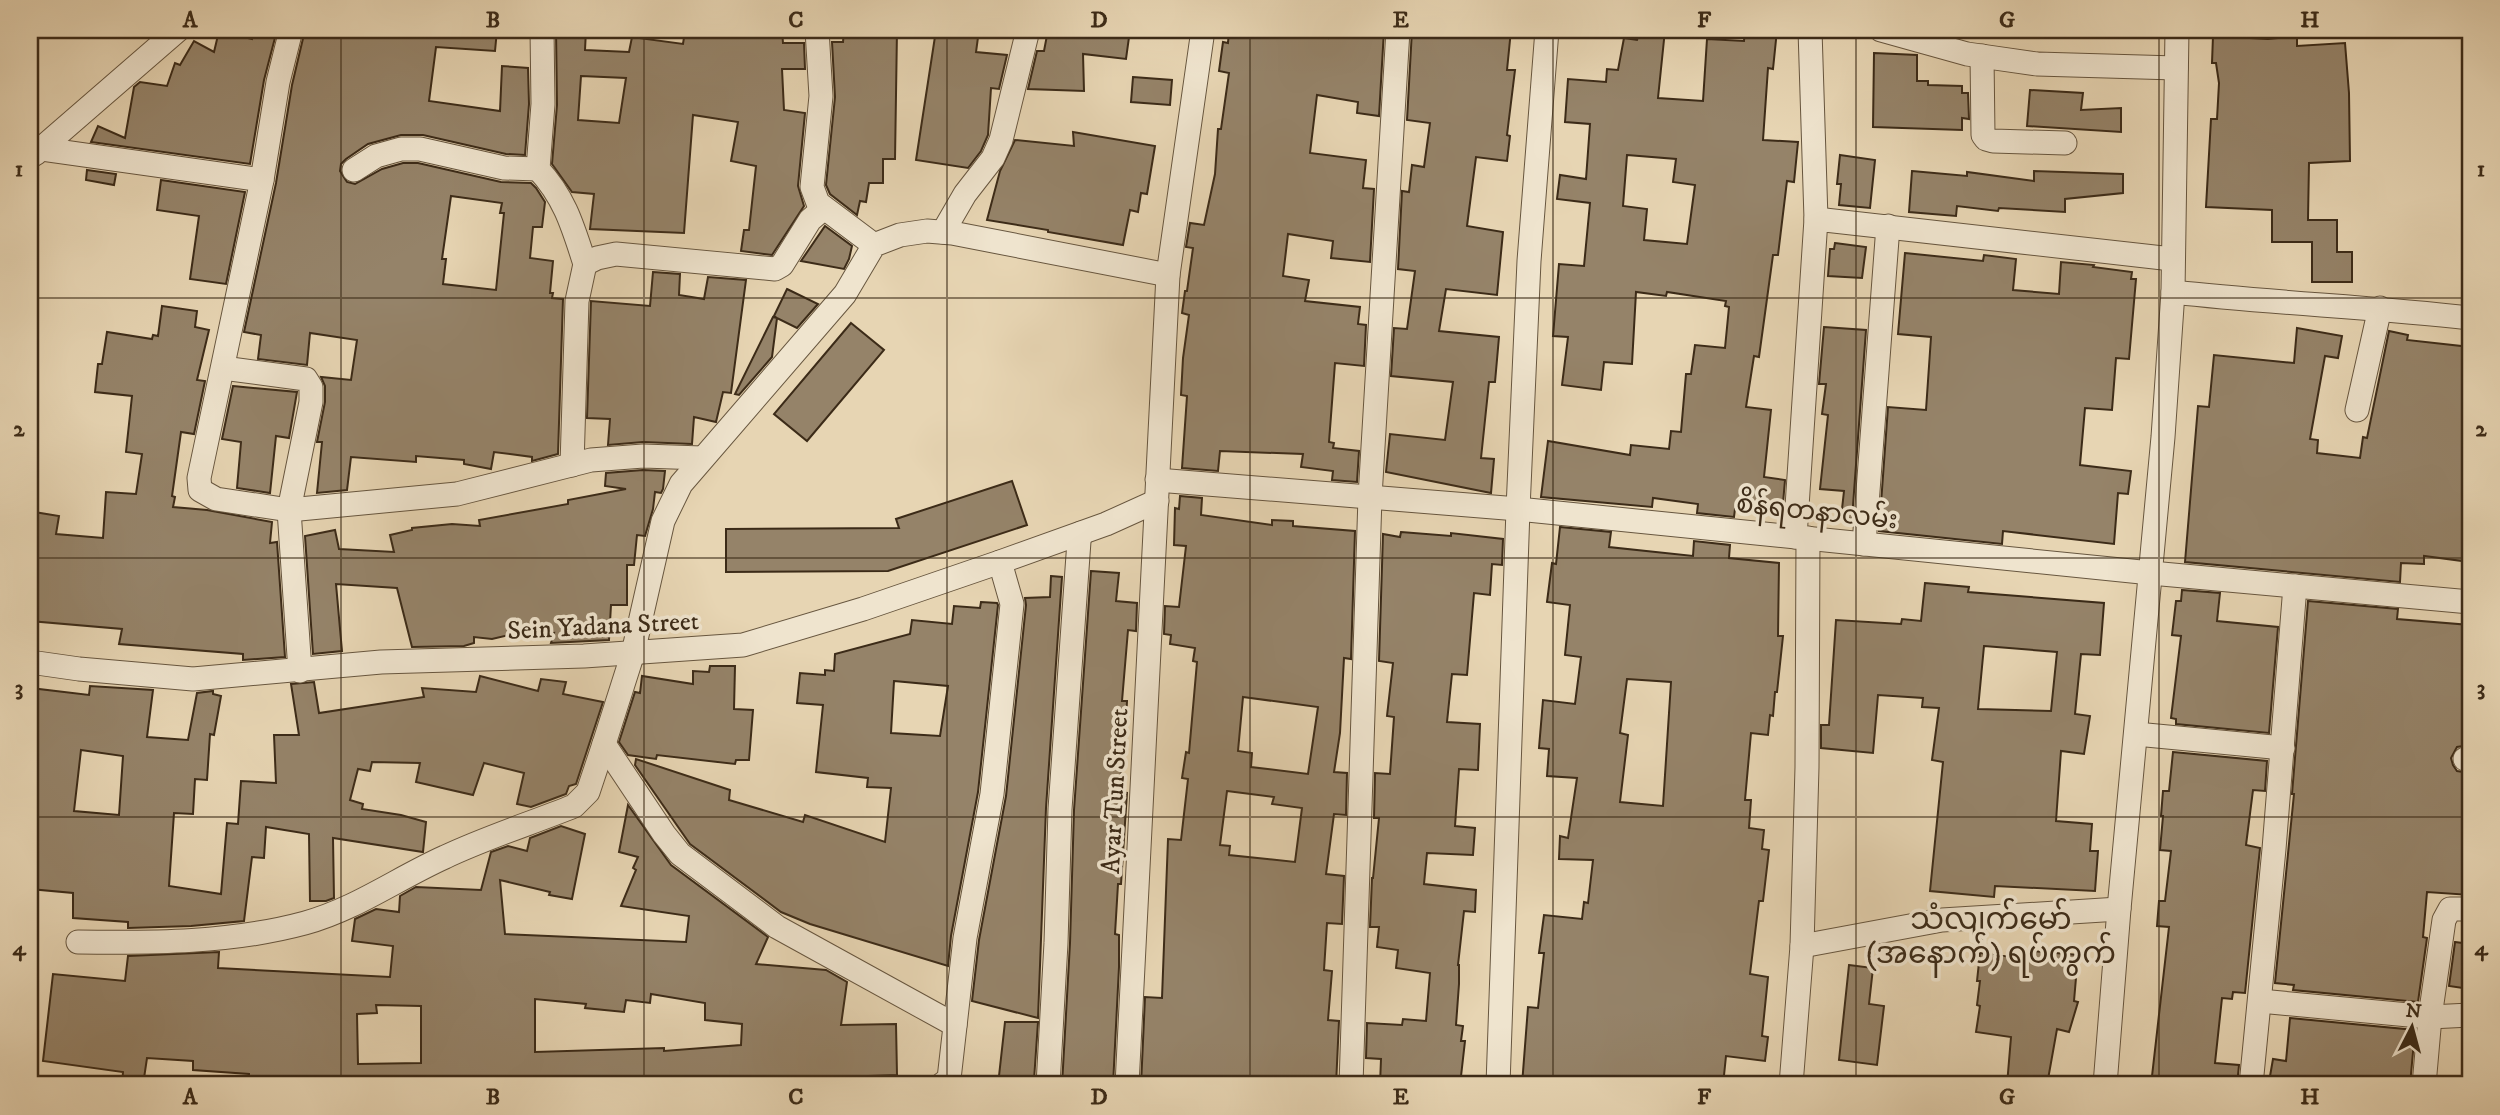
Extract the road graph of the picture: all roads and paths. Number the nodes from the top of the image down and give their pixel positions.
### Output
1 (178, 30) edge
2 (292, 30) edge
3 (542, 30) edge
4 (817, 30) edge
5 (1028, 30) edge
6 (1203, 30) edge
7 (1398, 30) edge
8 (1547, 30) edge
9 (1810, 30) edge
10 (1881, 30) edge
11 (2177, 30) edge
12 (1982, 56) junction
13 (2176, 68) junction
14 (2064, 143) dead end
15 (34, 151) edge
16 (538, 169) junction
17 (354, 170) dead end
18 (262, 180) junction
19 (824, 208) junction
20 (1816, 219) junction
21 (1888, 226) junction
22 (943, 232) junction
23 (874, 245) junction
24 (2172, 259) junction
25 (585, 264) junction
26 (1168, 275) junction
27 (2173, 292) junction
28 (2380, 308) junction
29 (2470, 318) edge
30 (223, 368) junction
31 (2357, 410) dead end
32 (702, 458) junction
33 (572, 465) junction
34 (1157, 490) junction
35 (1370, 497) junction
36 (1518, 509) junction
37 (289, 510) junction
38 (1081, 533) junction
39 (1802, 538) junction
40 (1864, 544) junction
41 (1000, 562) junction
42 (2151, 573) junction
43 (2295, 586) junction
44 (2470, 601) edge
45 (633, 653) junction
46 (30, 662) edge
47 (300, 671) junction
48 (2136, 733) junction
49 (604, 744) junction
50 (2283, 748) junction
51 (2119, 909) junction
52 (2470, 909) edge
53 (78, 942) dead end
54 (1802, 946) junction
55 (2260, 1001) junction
56 (2470, 1015) edge
57 (2430, 1017) junction
58 (955, 1025) junction
59 (941, 1085) edge
60 (1048, 1085) edge
61 (1127, 1085) edge
62 (1351, 1085) edge
63 (1498, 1085) edge
64 (1791, 1085) edge
65 (2105, 1085) edge
66 (2251, 1085) edge
67 (2424, 1085) edge

1 - 15 street
2 - 18 street
3 - 16 street
4 - 19 street
5 - 22 street
6 - 26 street, Ayar Tun Street
7 - 35 street
8 - 36 street
9 - 20 street
10 - 12 street
11 - 13 street
12 - 13 street
12 - 14 street
13 - 24 street
15 - 18 street
16 - 17 street
16 - 25 street
18 - 30 street
19 - 23 street
19 - 25 street
20 - 21 street
20 - 39 street
21 - 24 street
21 - 40 street
22 - 23 street
22 - 26 street
23 - 32 street
24 - 27 street
25 - 33 street
26 - 34 street, Ayar Tun Street
27 - 28 street
27 - 42 street
28 - 29 street
28 - 31 street
30 - 37 street
30 - 37 street
32 - 33 street
32 - 45 street
33 - 37 street
34 - 35 street, စိန်ရတနာလမ်း
34 - 38 street, Sein Yadana Street
34 - 61 street, Ayar Tun Street
35 - 36 street, စိန်ရတနာလမ်း
35 - 62 street
36 - 39 street, စိန်ရတနာလမ်း
36 - 63 street
37 - 47 street
38 - 41 street, Sein Yadana Street
38 - 60 street
39 - 40 street, စိန်ရတနာလမ်း
39 - 54 street
40 - 42 street, စိန်ရတနာလမ်း
41 - 45 street, Sein Yadana Street
41 - 58 street
42 - 43 street, စိန်ရတနာလမ်း
42 - 48 street
43 - 44 street, စိန်ရတနာလမ်း
43 - 50 street
45 - 47 street, Sein Yadana Street
45 - 49 street
46 - 47 street, Sein Yadana Street
48 - 50 street
48 - 51 street
49 - 53 street
49 - 58 street
50 - 55 street
51 - 54 street
51 - 65 street
52 - 57 street
54 - 64 street
55 - 57 street
55 - 66 street
56 - 57 street
57 - 67 street
58 - 59 street

